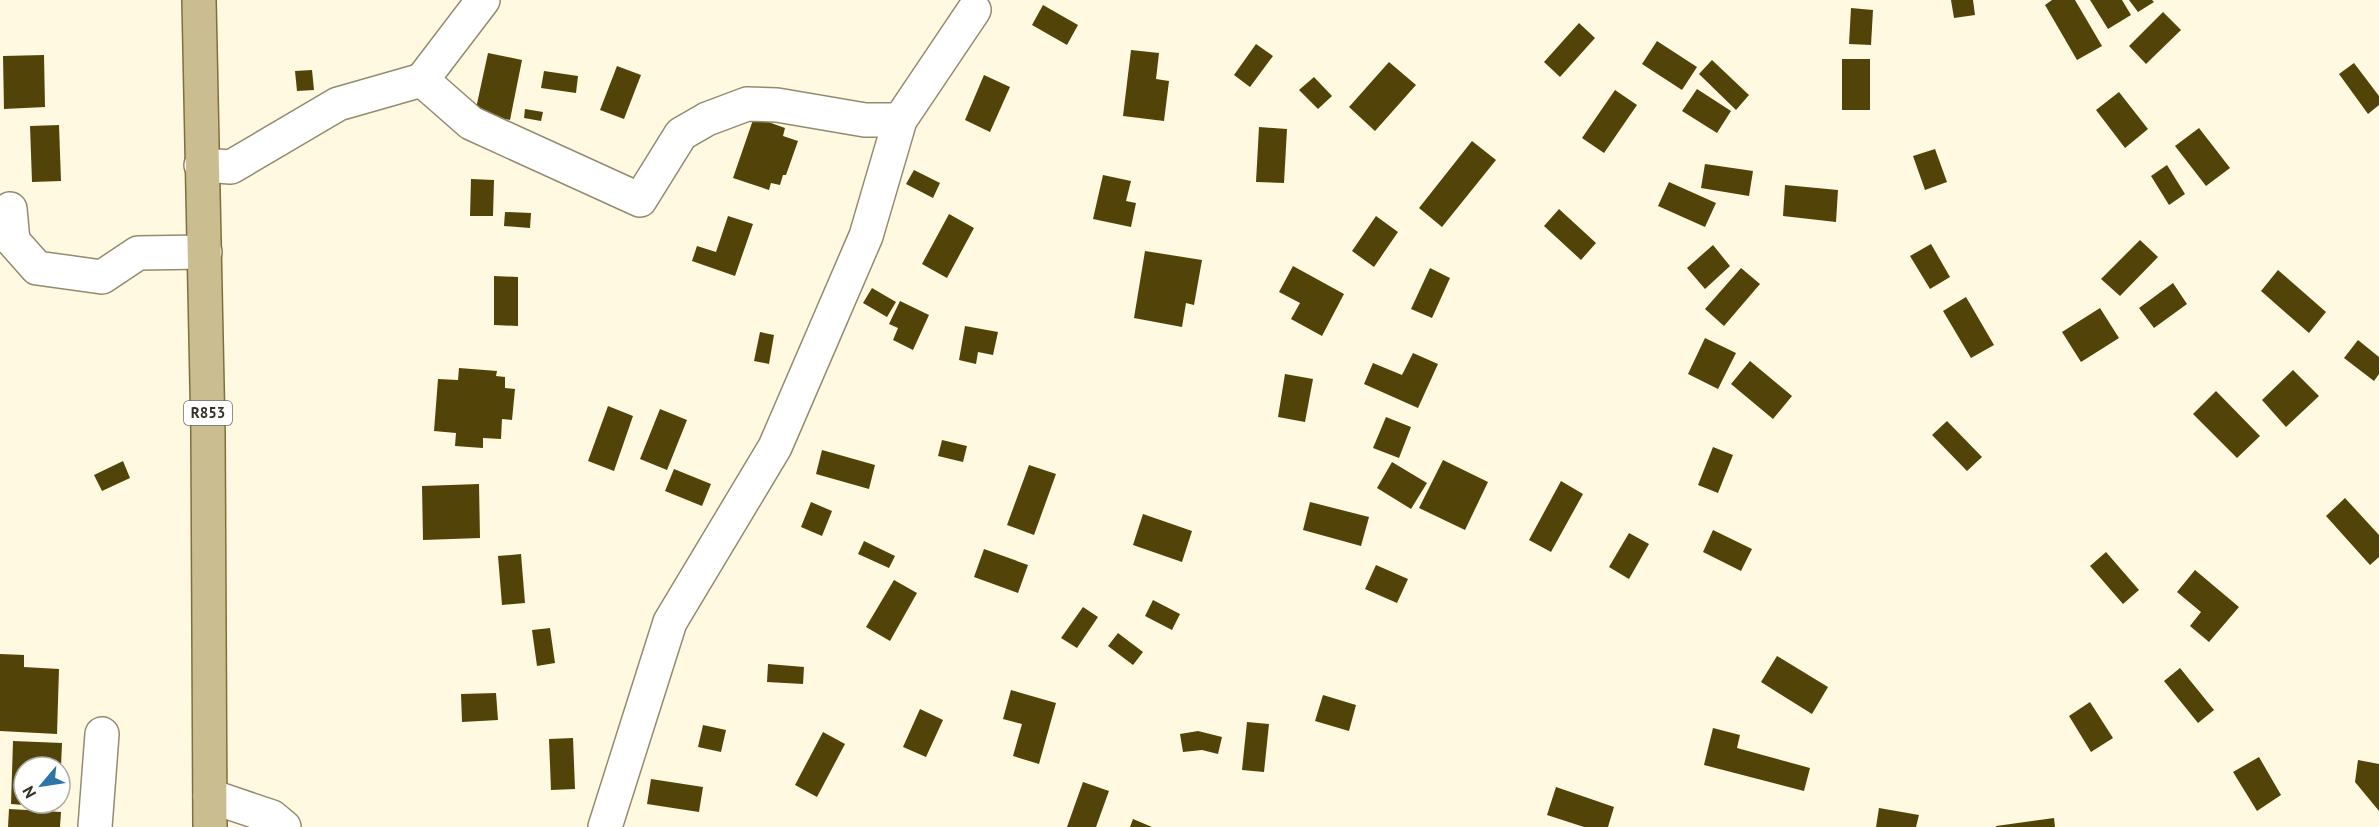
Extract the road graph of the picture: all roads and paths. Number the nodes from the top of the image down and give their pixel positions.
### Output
1 (199, 0) edge
2 (483, 0) edge
3 (974, 10) dead end
4 (422, 80) junction
5 (900, 120) junction
6 (201, 165) junction
7 (10, 209) dead end
8 (205, 252) junction
9 (102, 734) dead end
10 (210, 812) edge
11 (95, 827) edge
12 (284, 827) edge
13 (605, 827) edge

1 - 6 main road, R853
2 - 4 street
3 - 5 street
4 - 5 street
4 - 6 street
5 - 13 street
6 - 8 main road, R853
7 - 8 street
8 - 10 main road, R853
9 - 11 street
10 - 12 street

